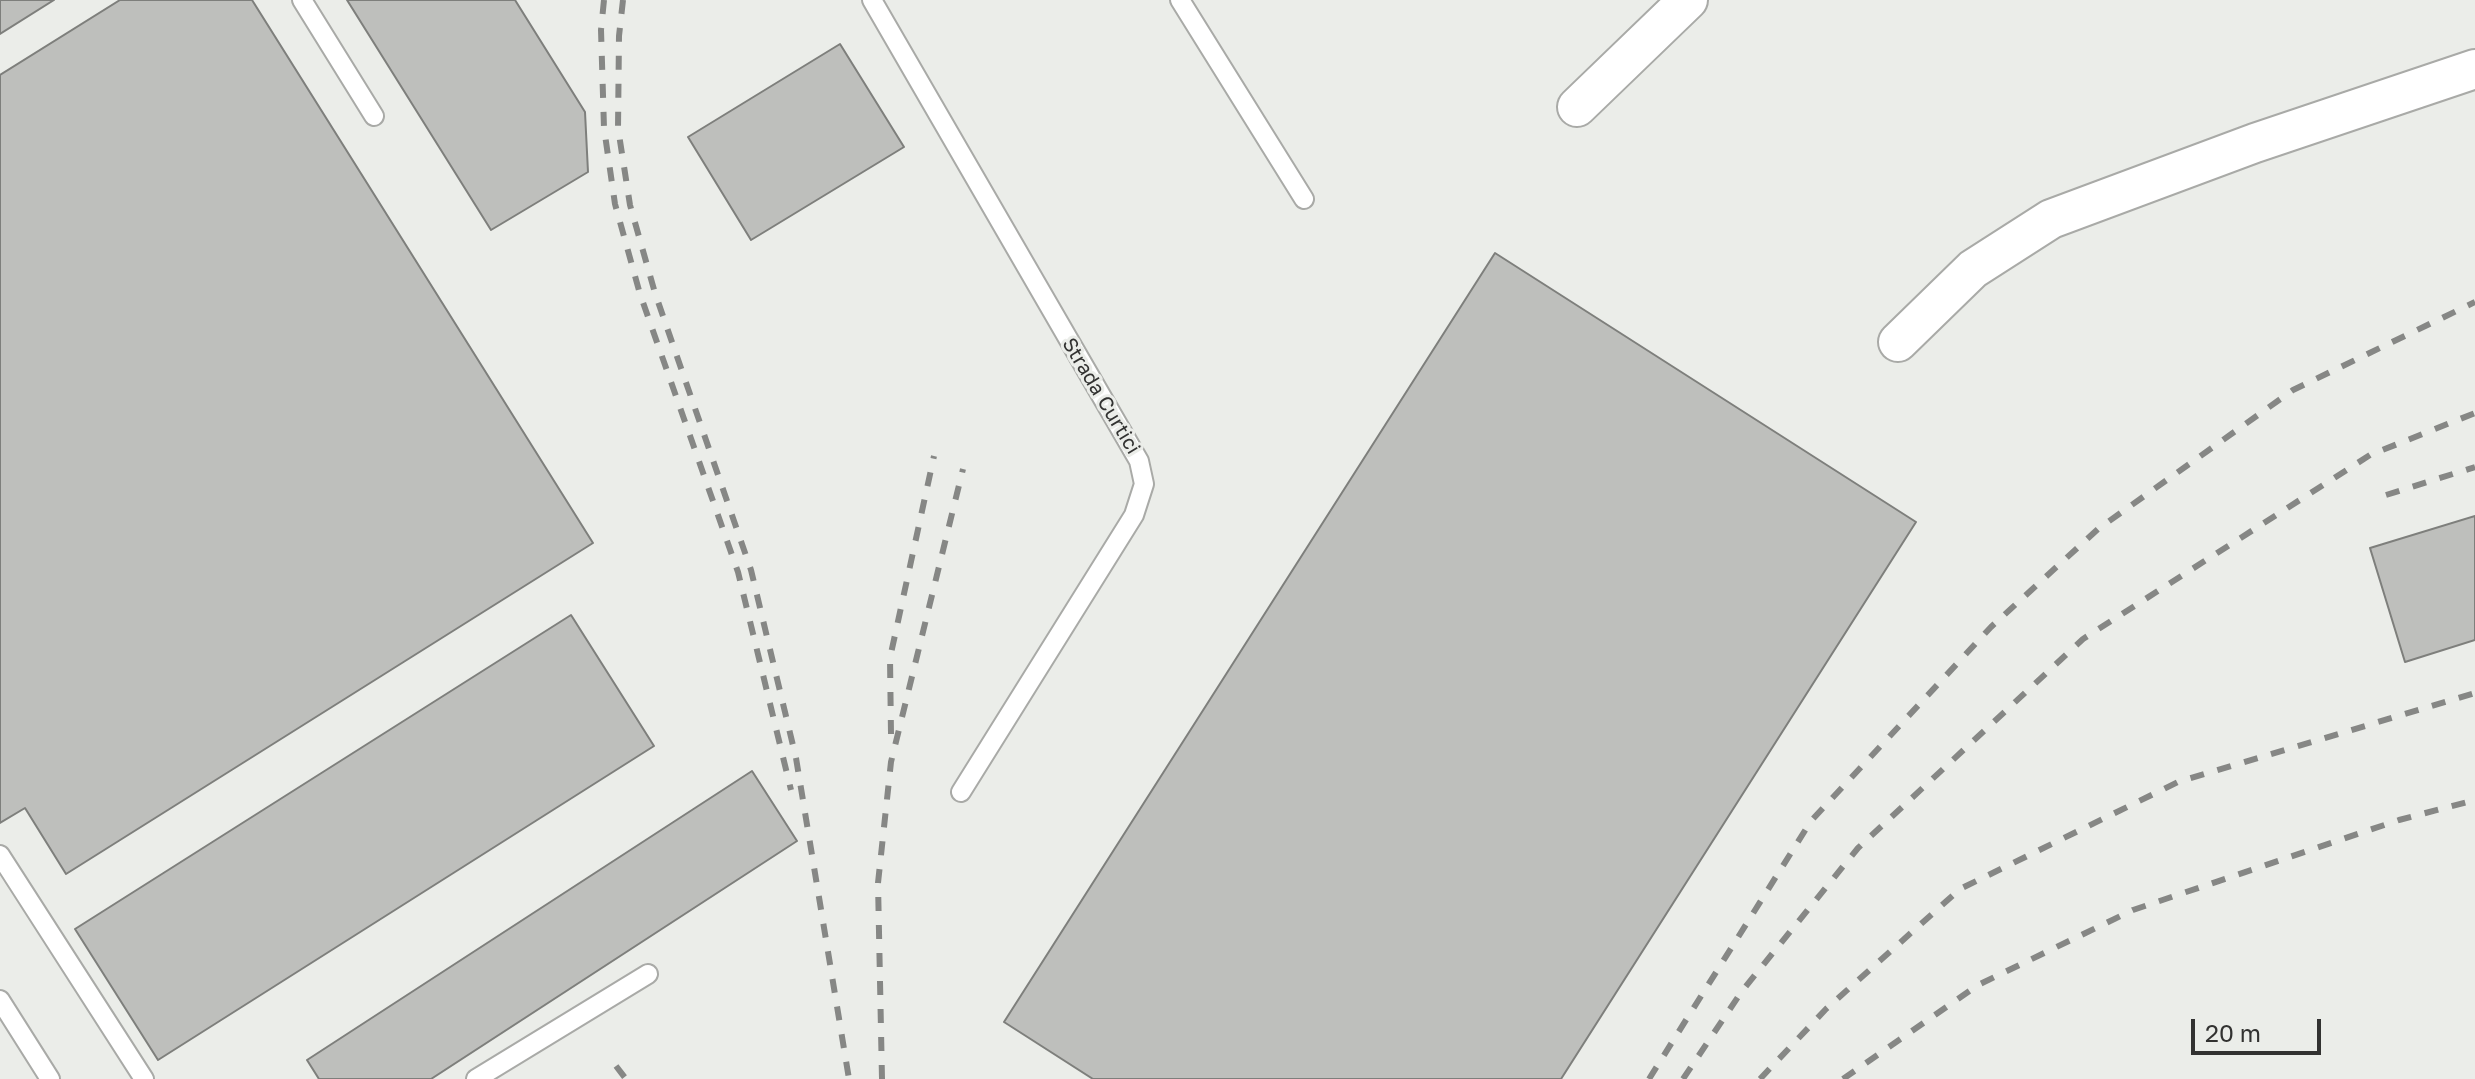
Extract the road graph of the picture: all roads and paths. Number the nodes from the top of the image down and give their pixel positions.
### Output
1 (302, 0) edge
2 (872, 0) edge
3 (1180, 0) edge
4 (1688, 0) edge
5 (2475, 69) edge
6 (1577, 107) dead end
7 (374, 116) dead end
8 (1304, 199) dead end
9 (1898, 342) dead end
10 (961, 792) dead end
11 (0, 855) edge
12 (648, 974) dead end
13 (0, 1000) edge
14 (50, 1079) edge
15 (144, 1079) edge
16 (476, 1079) edge

1 - 7 lane
2 - 10 lane, Strada Curtici
3 - 8 lane
4 - 6 street
5 - 9 street
11 - 15 lane
12 - 16 lane
13 - 14 lane

